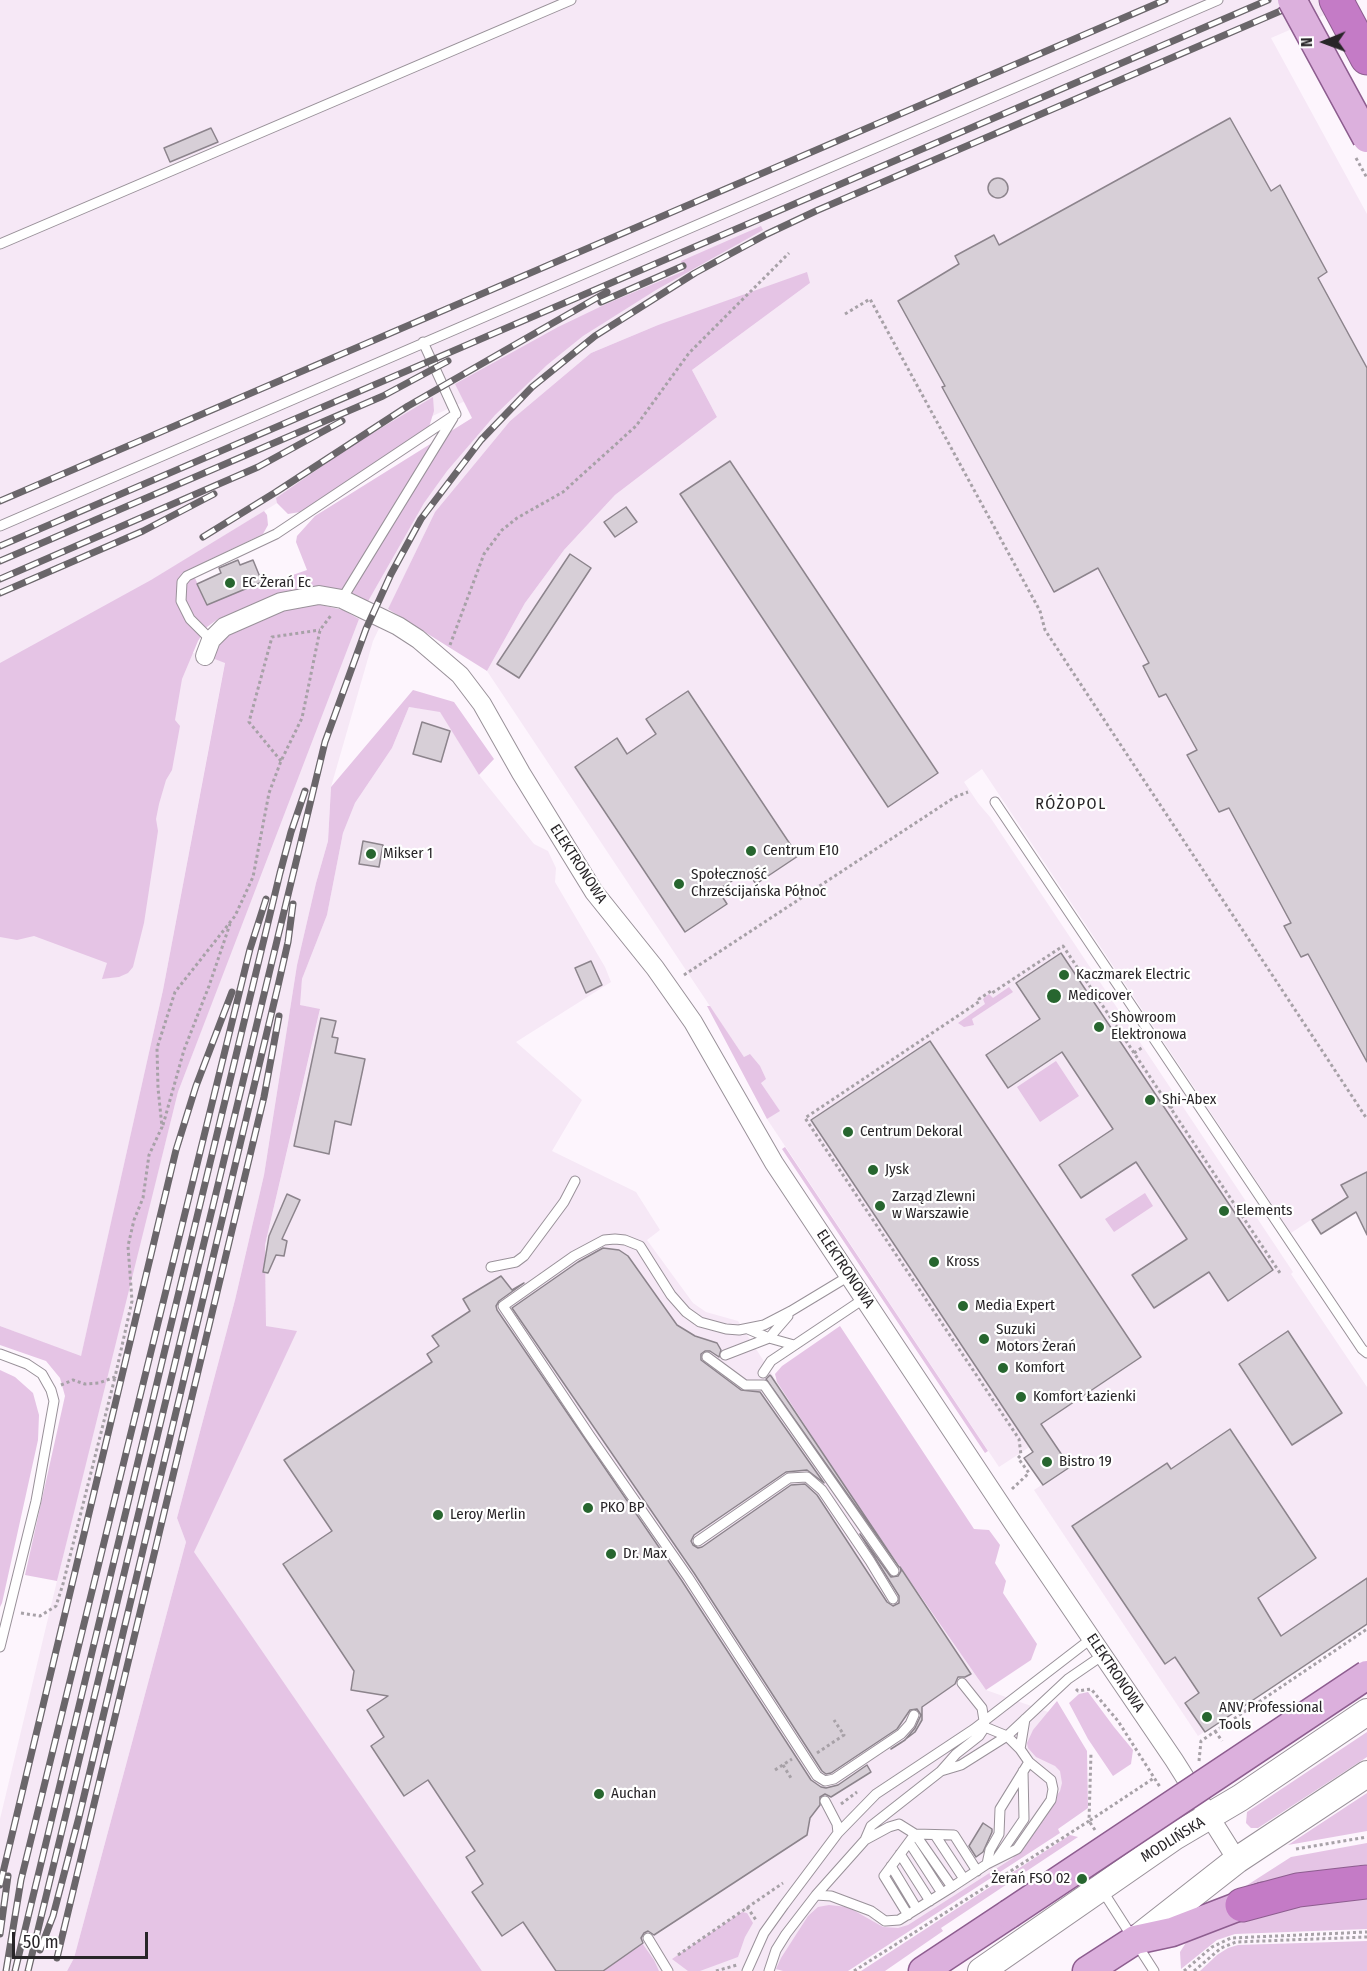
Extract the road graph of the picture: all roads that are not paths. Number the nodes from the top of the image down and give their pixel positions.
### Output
1 (571, 0) edge
2 (1218, 0) edge
3 (1292, 0) edge
4 (1336, 0) edge
5 (1367, 58) edge
6 (1367, 138) edge
7 (0, 244) edge
8 (423, 342) junction
9 (456, 414) junction
10 (0, 526) edge
11 (342, 599) junction
12 (208, 648) joint
13 (995, 802) dead end
14 (574, 1181) dead end
15 (491, 1267) dead end
16 (849, 1276) junction
17 (865, 1298) junction
18 (791, 1311) junction
19 (748, 1329) junction
20 (769, 1338) junction
21 (794, 1345) junction
22 (1367, 1353) edge
23 (0, 1354) edge
24 (725, 1355) dead end
25 (707, 1357) dead end
26 (763, 1374) dead end
27 (698, 1541) dead end
28 (894, 1571) dead end
29 (893, 1599) dead end
30 (1092, 1638) junction
31 (0, 1647) edge
32 (1103, 1655) junction
33 (1367, 1675) edge
34 (962, 1683) dead end
35 (1367, 1712) edge
36 (914, 1715) dead end
37 (1024, 1719) junction
38 (985, 1723) junction
39 (1007, 1736) junction
40 (1020, 1749) junction
41 (1029, 1762) junction
42 (941, 1771) junction
43 (1023, 1771) junction
44 (1367, 1774) edge
45 (825, 1801) dead end
46 (1209, 1817) junction
47 (838, 1833) junction
48 (935, 1835) junction
49 (912, 1838) junction
50 (865, 1839) junction
51 (900, 1854) junction
52 (997, 1859) junction
53 (1237, 1860) junction
54 (987, 1864) junction
55 (891, 1866) junction
56 (976, 1871) junction
57 (1367, 1873) edge
58 (964, 1879) junction
59 (1367, 1882) edge
60 (952, 1887) junction
61 (1100, 1888) junction
62 (942, 1893) junction
63 (816, 1895) junction
64 (930, 1901) junction
65 (1242, 1905) junction
66 (918, 1909) junction
67 (908, 1915) junction
68 (648, 1938) dead end
69 (1135, 1940) junction
70 (669, 1970) edge
71 (747, 1971) edge
72 (769, 1971) edge
73 (923, 1971) edge
74 (981, 1971) edge
75 (1087, 1971) edge
76 (1154, 1971) edge

1 - 7 lane
2 - 8 lane
3 - 6 main road, bridge
4 - 5 highway
8 - 9 lane
8 - 10 lane
9 - 11 lane
9 - 12 lane
11 - 12 street
11 - 16 street, ELEKTRONOWA
13 - 22 lane
14 - 15 lane
16 - 17 street, ELEKTRONOWA
16 - 18 lane
17 - 21 lane
17 - 30 street, ELEKTRONOWA
18 - 19 lane
18 - 20 lane
19 - 20 lane
19 - 36 lane
20 - 21 lane
20 - 24 lane
21 - 26 lane
23 - 31 lane
25 - 28 lane
27 - 29 lane
30 - 32 street, ELEKTRONOWA
30 - 38 lane
32 - 37 lane
32 - 46 street, ELEKTRONOWA
33 - 73 main road, bridge
34 - 38 lane
35 - 46 main road, MODLIŃSKA
37 - 39 lane
37 - 40 lane
38 - 39 lane
38 - 42 lane
38 - 47 lane
39 - 40 lane
39 - 42 lane
40 - 41 lane
41 - 43 lane
41 - 52 lane
42 - 50 lane
43 - 52 lane
43 - 54 lane
44 - 53 main road
45 - 47 lane
46 - 53 street, ELEKTRONOWA
46 - 61 main road, MODLIŃSKA
47 - 71 lane
48 - 49 lane
48 - 56 lane
48 - 58 lane
49 - 50 lane
49 - 51 lane
49 - 60 lane
49 - 62 lane
50 - 63 lane
51 - 55 lane
51 - 64 lane
52 - 54 lane
53 - 69 main road
54 - 56 lane
55 - 66 lane
55 - 67 lane
56 - 58 lane
57 - 65 main road
58 - 60 lane
59 - 65 highway
60 - 62 lane
61 - 69 lane
61 - 74 main road, MODLIŃSKA
62 - 64 lane
63 - 67 lane
63 - 72 lane
64 - 66 lane
65 - 69 main road
66 - 67 lane
68 - 70 lane
69 - 75 main road
69 - 76 lane

